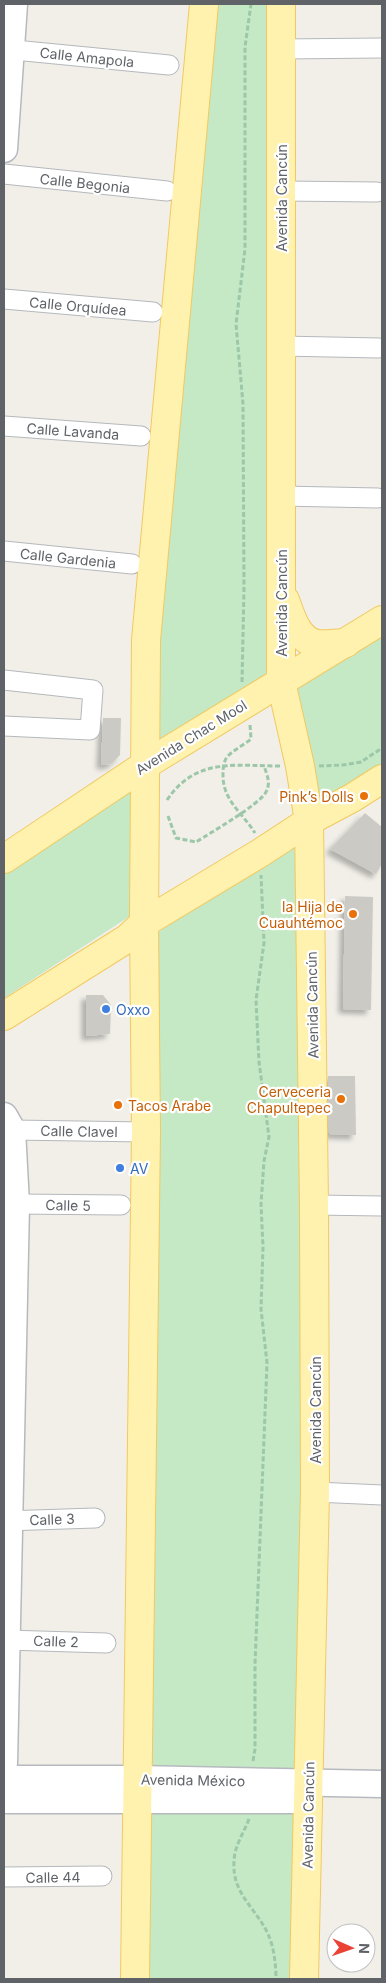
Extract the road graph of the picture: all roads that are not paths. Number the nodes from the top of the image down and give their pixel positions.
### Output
1 (14, 4) edge
2 (204, 4) edge
3 (281, 4) edge
4 (382, 48) edge
5 (7, 49) edge
6 (281, 49) junction
7 (169, 65) dead end
8 (4, 149) edge
9 (4, 174) edge
10 (167, 191) dead end
11 (281, 191) junction
12 (377, 192) dead end
13 (4, 299) edge
14 (153, 312) dead end
15 (281, 346) junction
16 (379, 348) dead end
17 (4, 426) edge
18 (142, 436) dead end
19 (281, 496) junction
20 (378, 498) dead end
21 (4, 551) edge
22 (132, 564) dead end
23 (281, 591) junction
24 (382, 620) edge
25 (346, 643) junction
26 (4, 680) edge
27 (281, 682) junction
28 (4, 726) edge
29 (145, 765) junction
30 (382, 779) edge
31 (309, 820) junction
32 (4, 859) edge
33 (139, 934) junction
34 (4, 1016) edge
35 (8, 1123) edge
36 (146, 1132) junction
37 (16, 1204) junction
38 (121, 1205) dead end
39 (314, 1205) junction
40 (382, 1206) edge
41 (315, 1492) junction
42 (382, 1495) edge
43 (95, 1518) dead end
44 (7, 1521) edge
45 (6, 1640) junction
46 (106, 1643) dead end
47 (4, 1763) edge
48 (4, 1778) edge
49 (382, 1784) edge
50 (137, 1790) junction
51 (308, 1791) junction
52 (4, 1800) edge
53 (382, 1800) edge
54 (102, 1876) dead end
55 (4, 1877) edge
56 (135, 1979) edge
57 (304, 1979) edge

1 - 5 street
2 - 29 main road
3 - 6 main road, Avenida Cancún
4 - 6 street
5 - 7 street, Calle Amapola
5 - 8 street
6 - 11 main road, Avenida Cancún
9 - 10 street, Calle Begonia
11 - 12 street
11 - 15 main road, Avenida Cancún
13 - 14 street, Calle Orquídea
15 - 16 street
15 - 19 main road, Avenida Cancún
17 - 18 street, Calle Lavanda
19 - 20 street
19 - 23 main road, Avenida Cancún
21 - 22 street, Calle Gardenia
23 - 25 main road
23 - 27 main road, Avenida Cancún
24 - 25 main road, Avenida Chac Mool
25 - 27 main road, Avenida Chac Mool
26 - 28 street
27 - 29 main road, Avenida Chac Mool
27 - 31 main road, Avenida Cancún
29 - 32 main road, Avenida Chac Mool
29 - 33 main road
30 - 31 main road
31 - 33 main road
31 - 39 main road, Avenida Cancún
33 - 34 main road
33 - 36 main road
35 - 36 street, Calle Clavel
35 - 37 street
36 - 50 main road
37 - 38 street, Calle 5
37 - 44 street
39 - 40 street
39 - 41 main road, Avenida Cancún
41 - 42 street
41 - 51 main road, Avenida Cancún
43 - 44 street, Calle 3
44 - 45 street
45 - 46 street, Calle 2
45 - 47 street
48 - 50 street, Avenida México
49 - 51 street, Avenida México
50 - 51 street, Avenida México
50 - 52 street, Avenida México
50 - 56 main road
51 - 53 street, Avenida México
51 - 57 main road, Avenida Cancún
54 - 55 street, Calle 44

